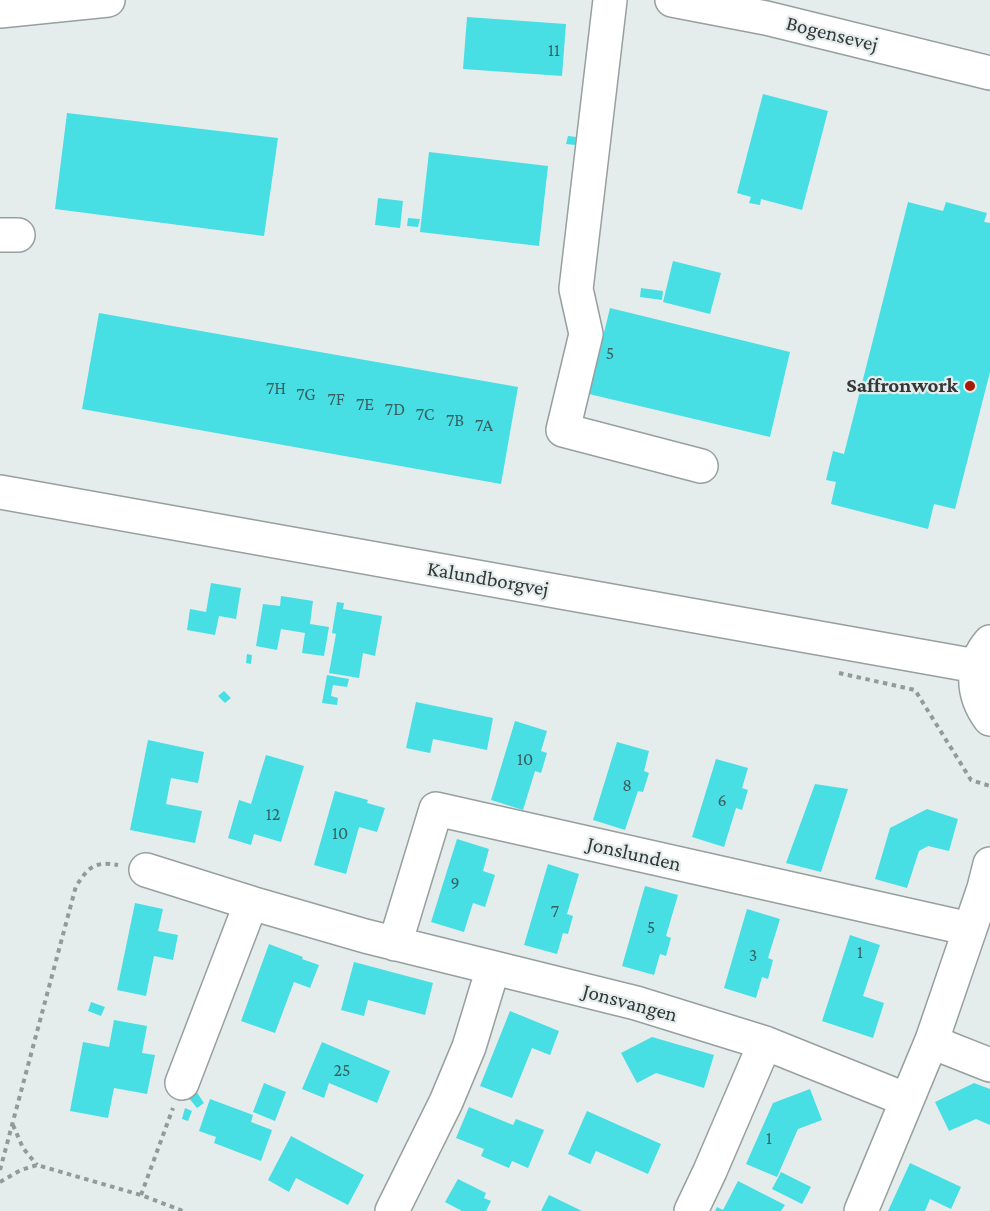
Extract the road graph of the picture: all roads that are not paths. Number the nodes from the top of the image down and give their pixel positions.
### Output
1 (108, 0) edge
2 (610, 0) edge
3 (672, 0) edge
4 (0, 11) edge
5 (990, 73) edge
6 (701, 466) dead end
7 (0, 492) edge
8 (983, 654) edge
9 (990, 719) edge
10 (990, 864) edge
11 (146, 870) road end
12 (251, 903) junction
13 (970, 929) junction
14 (395, 944) junction
15 (493, 968) junction
16 (932, 1040) junction
17 (765, 1043) junction
18 (990, 1065) edge
19 (182, 1083) road end
20 (908, 1100) junction
21 (392, 1211) edge
22 (691, 1211) edge
23 (861, 1211) edge

1 - 4 street
2 - 6 street
3 - 5 street, Bogensevej
7 - 8 street, Kalundborgvej
8 - 9 street
10 - 13 street
11 - 12 street, Jonsvangen
12 - 14 street, Jonsvangen
12 - 19 street
13 - 14 street, Jonslunden
13 - 16 street
14 - 15 street, Jonsvangen
15 - 17 street, Jonsvangen
15 - 21 street
16 - 18 street
16 - 20 street
17 - 20 street, Jonsvangen
17 - 22 street
20 - 23 street

